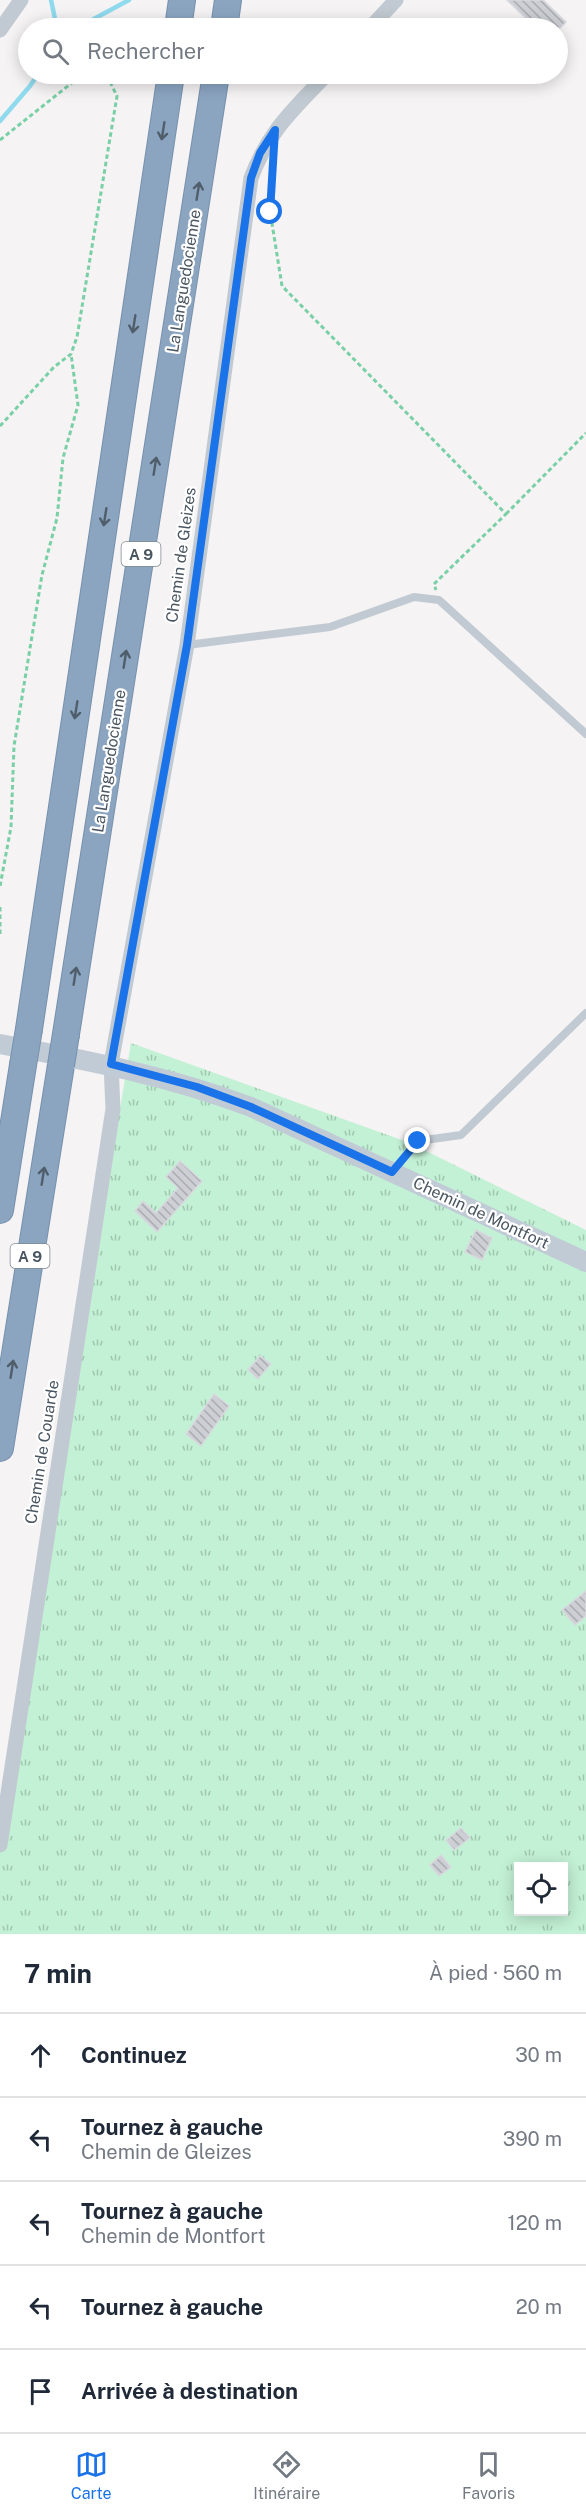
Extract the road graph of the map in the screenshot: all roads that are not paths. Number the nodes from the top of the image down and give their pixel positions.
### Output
1 (21, 0) edge
2 (182, 0) edge
3 (228, 0) edge
4 (396, 0) edge
5 (179, 18) edge
6 (225, 18) edge
7 (379, 18) edge
8 (0, 30) edge
9 (170, 84) edge
10 (214, 84) edge
11 (318, 84) edge
12 (187, 645) junction
13 (586, 734) edge
14 (586, 1013) edge
15 (0, 1044) edge
16 (111, 1064) junction
17 (392, 1172) junction
18 (0, 1210) edge
19 (586, 1262) edge
20 (0, 1448) edge
21 (0, 1845) edge

1 - 8 street
2 - 5 highway
3 - 6 highway
4 - 7 street
9 -> 18 highway, A 9, bridge
20 -> 10 highway, La Languedocienne / A 9, bridge
11 - 12 street, Chemin de Gleizes
12 - 13 lane
12 - 16 street, Chemin de Gleizes
14 - 17 lane
15 - 16 street, Chemin de Montfort
16 - 17 street, Chemin de Montfort
16 - 21 street, Chemin de Couarde
17 - 19 street, Chemin de Montfort

